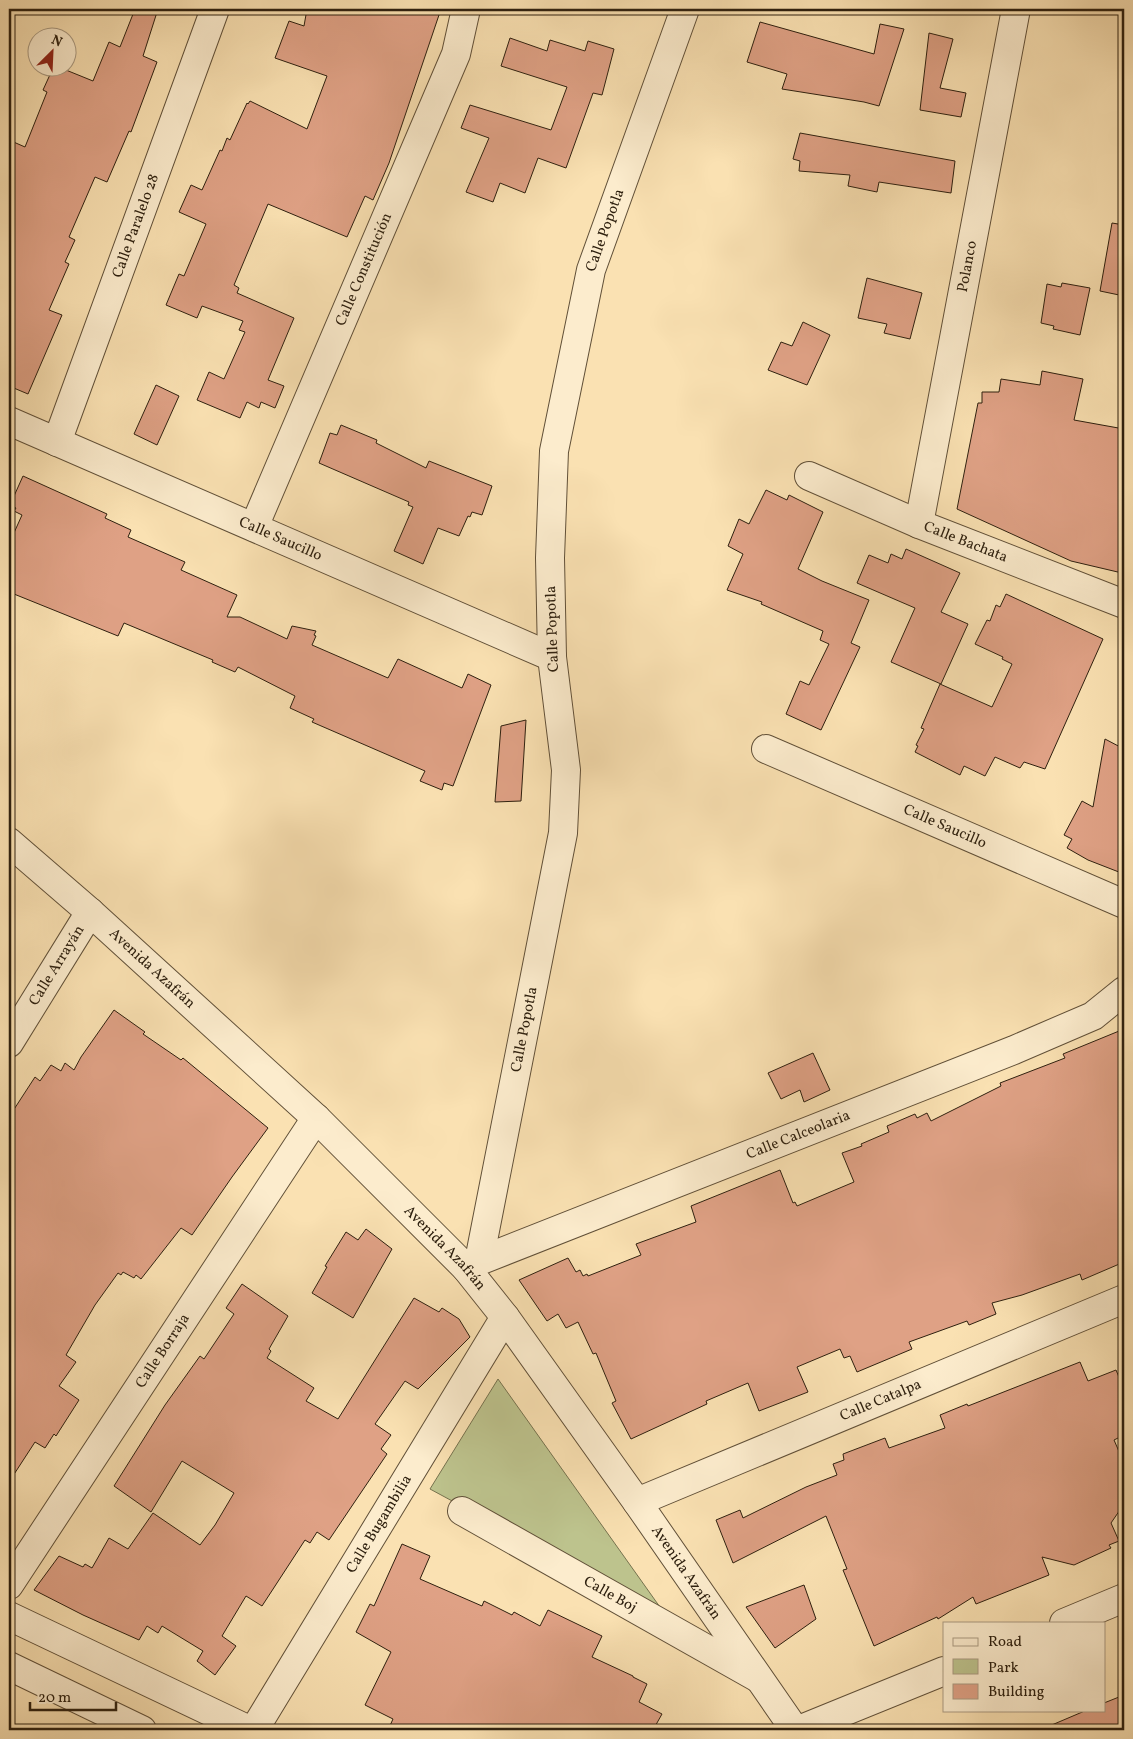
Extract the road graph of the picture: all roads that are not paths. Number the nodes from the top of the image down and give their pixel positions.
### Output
1 (215, 9) edge
2 (466, 9) edge
3 (684, 9) edge
4 (1016, 9) edge
5 (9, 421) edge
6 (57, 442) junction
7 (809, 476) dead end
8 (920, 524) junction
9 (254, 527) junction
10 (1124, 604) edge
11 (552, 656) junction
12 (766, 749) dead end
13 (9, 842) edge
14 (1124, 904) edge
15 (90, 912) junction
16 (1124, 991) edge
17 (9, 1043) edge
18 (316, 1118) junction
19 (472, 1264) junction
20 (1124, 1299) edge
21 (505, 1317) junction
22 (637, 1502) junction
23 (462, 1511) dead end
24 (9, 1585) edge
25 (1124, 1598) edge
26 (9, 1616) edge
27 (1066, 1622) edge
28 (9, 1666) edge
29 (943, 1671) edge
30 (758, 1678) junction
31 (142, 1730) edge
32 (248, 1730) edge
33 (254, 1730) edge
34 (795, 1730) edge
35 (799, 1730) edge

1 - 6 street, Calle Paralelo 28
2 - 9 street, Calle Constitución
3 - 11 street, Calle Popotla
4 - 8 street, Polanco
5 - 6 street, Calle Saucillo
6 - 9 street, Calle Saucillo
7 - 8 street, Calle Bachata
8 - 10 street, Calle Bachata
9 - 11 street, Calle Saucillo
11 - 19 street, Calle Popotla
12 - 14 street, Calle Saucillo
13 - 15 street, Avenida Azafrán
15 - 17 street, Calle Arrayán
15 - 18 street, Avenida Azafrán
16 - 19 street, Calle Calceolaria
18 - 19 street, Avenida Azafrán
18 - 24 street, Calle Borraja
19 - 21 street, Avenida Azafrán
20 - 22 street, Calle Catalpa
21 - 22 street, Avenida Azafrán
21 - 33 street, Calle Bugambilia
22 - 30 street, Avenida Azafrán
23 - 30 street, Calle Boj
25 - 27 street
26 - 32 street
28 - 31 street
29 - 35 street
30 - 34 street, Avenida Azafrán

